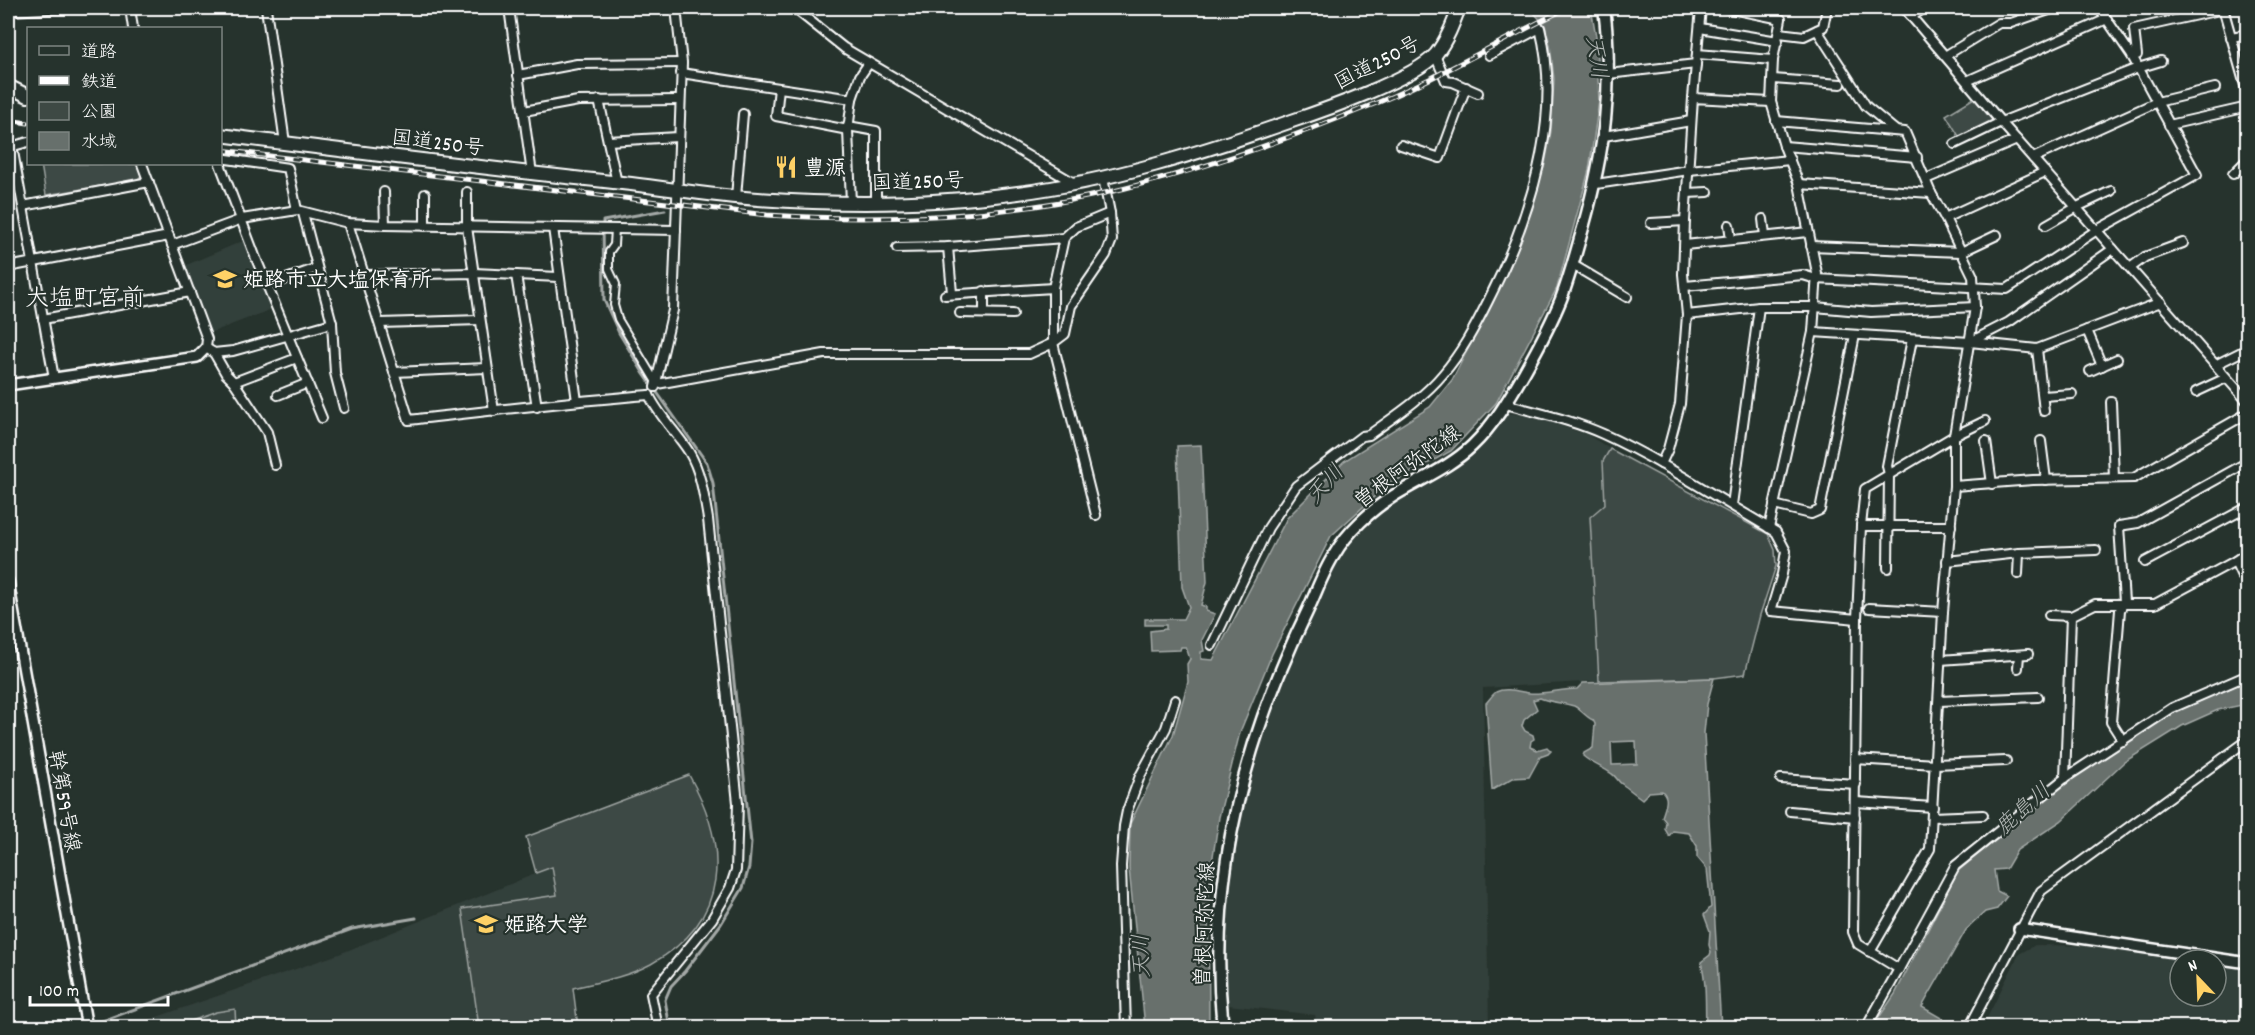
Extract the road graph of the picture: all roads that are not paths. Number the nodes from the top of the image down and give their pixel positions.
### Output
1 (68, 8) edge
2 (130, 8) edge
3 (266, 8) edge
4 (509, 8) edge
5 (676, 8) edge
6 (794, 8) edge
7 (1459, 8) edge
8 (1604, 8) edge
9 (1701, 8) edge
10 (1727, 8) edge
11 (1827, 8) edge
12 (1904, 8) edge
13 (1925, 8) edge
14 (2055, 8) edge
15 (2099, 8) edge
16 (2223, 8) edge
17 (17, 9) edge
18 (8, 11) edge
19 (1912, 16) junction
20 (2107, 19) junction
21 (133, 27) edge
22 (1700, 28) junction
23 (1817, 30) junction
24 (2247, 34) edge
25 (1778, 37) junction
26 (2231, 37) junction
27 (1697, 54) junction
28 (1435, 55) junction
29 (1489, 55) dead end
30 (1946, 56) junction
31 (2132, 57) junction
32 (1773, 60) junction
33 (2161, 61) dead end
34 (682, 63) junction
35 (869, 63) junction
36 (1696, 64) junction
37 (2138, 68) junction
38 (681, 73) junction
39 (1608, 74) junction
40 (518, 75) junction
41 (1773, 79) junction
42 (2245, 80) edge
43 (1967, 81) junction
44 (1841, 84) dead end
45 (8, 86) edge
46 (1466, 87) junction
47 (779, 88) junction
48 (2215, 88) dead end
49 (1478, 93) dead end
50 (27, 96) edge
51 (2247, 96) edge
52 (1693, 98) junction
53 (852, 99) junction
54 (599, 100) junction
55 (679, 100) junction
56 (1771, 102) junction
57 (2157, 102) junction
58 (2247, 107) edge
59 (525, 111) junction
60 (743, 114) dead end
61 (1690, 121) junction
62 (1776, 121) junction
63 (2001, 122) junction
64 (2169, 125) junction
65 (848, 128) junction
66 (1896, 131) junction
67 (222, 135) edge
68 (1604, 136) junction
69 (678, 137) junction
70 (2017, 140) junction
71 (608, 141) junction
72 (27, 142) edge
73 (285, 143) junction
74 (1954, 144) dead end
75 (1401, 145) dead end
76 (1784, 146) junction
77 (10, 147) edge
78 (1917, 157) junction
79 (222, 158) edge
80 (2033, 158) junction
81 (2247, 159) edge
82 (1790, 160) junction
83 (142, 165) edge
84 (220, 165) edge
85 (1689, 170) junction
86 (2045, 172) junction
87 (532, 174) junction
88 (2233, 174) dead end
89 (1103, 178) junction
90 (1926, 179) junction
91 (149, 182) junction
92 (617, 183) junction
93 (1075, 184) junction
94 (1596, 184) junction
95 (1799, 184) junction
96 (676, 190) junction
97 (2111, 191) dead end
98 (384, 192) dead end
99 (467, 192) dead end
100 (1708, 192) dead end
101 (1687, 193) junction
102 (1931, 193) junction
103 (425, 194) dead end
104 (736, 196) junction
105 (876, 202) junction
106 (851, 203) junction
107 (23, 206) junction
108 (2077, 207) junction
109 (300, 211) junction
110 (1110, 213) junction
111 (1945, 218) junction
112 (242, 219) junction
113 (1763, 219) dead end
114 (1685, 221) junction
115 (348, 223) junction
116 (1651, 224) dead end
117 (385, 225) junction
118 (1729, 225) dead end
119 (2046, 225) dead end
120 (425, 226) junction
121 (467, 227) junction
122 (553, 228) junction
123 (613, 229) junction
124 (676, 230) junction
125 (2097, 231) junction
126 (1808, 232) junction
127 (1997, 235) dead end
128 (1765, 236) junction
129 (1064, 238) junction
130 (1731, 239) junction
131 (171, 241) junction
132 (2183, 243) dead end
133 (1685, 245) junction
134 (1811, 246) junction
135 (948, 247) junction
136 (897, 248) dead end
137 (2113, 249) junction
138 (2163, 250) junction
139 (1961, 252) junction
140 (2167, 260) dead end
141 (33, 263) junction
142 (1573, 265) junction
143 (8, 267) edge
144 (317, 268) junction
145 (2130, 268) junction
146 (474, 273) junction
147 (365, 275) junction
148 (516, 275) junction
149 (558, 276) junction
150 (1816, 279) junction
151 (267, 286) junction
152 (1685, 286) junction
153 (1973, 287) junction
154 (1053, 288) junction
155 (984, 291) junction
156 (190, 292) junction
157 (1627, 297) dead end
158 (2161, 302) junction
159 (1759, 307) junction
160 (1815, 307) junction
161 (1974, 307) junction
162 (984, 312) junction
163 (960, 313) dead end
164 (1013, 314) dead end
165 (1687, 315) junction
166 (44, 319) junction
167 (480, 320) junction
168 (332, 323) junction
169 (380, 323) junction
170 (2087, 330) junction
171 (1813, 332) junction
172 (1855, 335) junction
173 (288, 336) junction
174 (1912, 339) junction
175 (1970, 342) junction
176 (1053, 343) junction
177 (2037, 349) junction
178 (210, 350) junction
179 (2245, 350) dead end
180 (297, 358) junction
181 (2117, 359) dead end
182 (2215, 365) junction
183 (2102, 366) junction
184 (487, 368) junction
185 (2090, 371) dead end
186 (394, 372) junction
187 (54, 378) junction
188 (2226, 378) junction
189 (234, 382) junction
190 (308, 384) junction
191 (657, 384) junction
192 (8, 385) edge
193 (2196, 392) dead end
194 (2072, 394) dead end
195 (279, 395) dead end
196 (649, 395) junction
197 (2043, 396) junction
198 (577, 400) junction
199 (2111, 402) dead end
200 (2247, 402) edge
201 (1506, 404) junction
202 (537, 407) junction
203 (344, 408) dead end
204 (494, 411) junction
205 (2044, 411) dead end
206 (2247, 413) edge
207 (322, 418) dead end
208 (1985, 421) dead end
209 (1954, 436) junction
210 (1986, 441) dead end
211 (2041, 441) dead end
212 (2247, 462) edge
213 (1660, 464) junction
214 (275, 465) dead end
215 (1889, 474) junction
216 (2114, 478) junction
217 (2046, 480) junction
218 (1992, 483) junction
219 (1954, 486) junction
220 (1732, 505) junction
221 (1774, 506) junction
222 (2247, 507) edge
223 (1096, 515) dead end
224 (1861, 526) junction
225 (1889, 526) junction
226 (1950, 526) junction
227 (1769, 528) junction
228 (2096, 550) dead end
229 (2067, 551) junction
230 (2247, 552) edge
231 (2019, 553) junction
232 (1947, 561) junction
233 (2068, 561) dead end
234 (2235, 561) junction
235 (2145, 562) dead end
236 (1888, 568) dead end
237 (2247, 573) edge
238 (2018, 574) dead end
239 (8, 581) edge
240 (2122, 605) junction
241 (1869, 608) dead end
242 (1943, 612) junction
243 (2049, 615) dead end
244 (2071, 616) junction
245 (1857, 619) junction
246 (1212, 645) dead end
247 (1991, 647) dead end
248 (2028, 654) dead end
249 (2019, 655) junction
250 (1992, 657) junction
251 (1940, 660) junction
252 (2019, 668) dead end
253 (2247, 675) edge
254 (2038, 697) dead end
255 (1175, 700) dead end
256 (1939, 701) junction
257 (2247, 740) edge
258 (2122, 741) junction
259 (1855, 759) junction
260 (2006, 761) dead end
261 (1935, 764) junction
262 (2065, 778) junction
263 (1780, 779) dead end
264 (1856, 784) junction
265 (1856, 802) junction
266 (1933, 807) junction
267 (1790, 811) dead end
268 (1983, 815) dead end
269 (1855, 817) junction
270 (1932, 817) junction
271 (2019, 929) junction
272 (1870, 952) junction
273 (2247, 963) edge
274 (1899, 969) junction
275 (87, 1028) edge
276 (658, 1028) edge
277 (1126, 1028) edge
278 (1223, 1028) edge
279 (1856, 1028) edge
280 (1969, 1028) edge

1 - 17 street
2 - 21 street
3 - 73 street
4 - 40 street
5 - 34 street
6 - 35 street
7 - 28 highway, 国道250号
8 - 39 main road, 曽根阿弥陀線
9 - 22 street
10 - 25 street
11 - 23 street
12 - 19 street
13 - 19 street
14 - 30 street
15 - 20 street
16 - 26 street
16 - 31 street
17 - 18 street
19 - 30 street
20 - 31 street
20 - 43 street
22 - 25 street
22 - 27 street
23 - 25 street
23 - 66 street
24 - 26 street
25 - 32 street
26 - 42 street
27 - 32 street
27 - 36 street
28 - 46 street
28 - 89 highway, 国道250号
29 - 246 street
30 - 43 street
31 - 37 street
32 - 41 street
33 - 37 street
34 - 38 street
34 - 40 street
35 - 53 street
35 - 93 street
36 - 39 street
36 - 52 street
37 - 57 street
37 - 63 street
38 - 47 street
38 - 55 street
39 - 68 main road, 曽根阿弥陀線
40 - 59 street
41 - 44 street
41 - 56 street
42 - 51 street
43 - 63 street
45 - 50 highway
46 - 49 street
46 - 75 street
47 - 53 street
47 - 65 street
48 - 57 street
52 - 56 street
52 - 61 street
53 - 65 street
54 - 55 street
54 - 59 street
54 - 71 street
55 - 69 street
56 - 62 street
57 - 64 street
57 - 80 street
58 - 64 street
59 - 87 street
60 - 104 street
61 - 68 street
61 - 85 street
62 - 66 street
62 - 76 street
63 - 70 street
63 - 74 street
64 - 125 street
65 - 105 street
65 - 106 street
66 - 78 street
67 - 73 highway, 国道250号
68 - 94 main road, 曽根阿弥陀線
69 - 71 street
69 - 96 street
70 - 80 street
70 - 90 street
71 - 92 street
72 - 77 street
73 - 87 highway, 国道250号
76 - 78 street
76 - 82 street
77 - 107 street
78 - 90 street
79 - 109 street
80 - 86 street
81 - 88 street
82 - 85 street
82 - 95 street
83 - 91 street
84 - 112 street
85 - 94 street
85 - 101 street
86 - 108 street
86 - 111 street
87 - 92 highway, 国道250号
89 - 93 highway, 国道250号
89 - 110 street
90 - 102 street
91 - 107 street
91 - 131 street
92 - 96 highway, 国道250号
93 - 105 highway, 国道250号
94 - 142 main road, 曽根阿弥陀線
95 - 102 street
95 - 126 street
96 - 104 highway, 国道250号
96 - 124 street
97 - 108 street
98 - 117 street
99 - 121 street
100 - 101 street
101 - 114 street
102 - 111 street
103 - 120 street
104 - 106 highway, 国道250号
105 - 106 highway, 国道250号
107 - 141 street
108 - 119 street
108 - 125 street
109 - 112 street
109 - 115 street
109 - 144 street
110 - 129 street
110 - 176 street
111 - 139 street
112 - 131 street
112 - 151 street
113 - 128 street
114 - 116 street
114 - 133 street
115 - 117 street
115 - 147 street
117 - 120 street
118 - 130 street
120 - 121 street
121 - 122 street
121 - 146 street
122 - 123 street
122 - 149 street
123 - 124 street
123 - 191 street
124 - 191 street
125 - 137 street
125 - 153 street
126 - 128 street
126 - 134 street
127 - 139 street
128 - 130 street
129 - 135 street
129 - 154 street
130 - 133 street
131 - 141 street
131 - 156 street
132 - 138 street
133 - 152 street
134 - 139 street
134 - 150 street
135 - 136 street
135 - 155 street
137 - 145 street
137 - 175 street
138 - 140 street
138 - 145 street
139 - 153 street
141 - 143 street
141 - 166 street
142 - 157 street
142 - 201 main road, 曽根阿弥陀線
144 - 151 street
144 - 168 street
145 - 158 street
146 - 147 street
146 - 148 street
146 - 167 street
147 - 169 street
148 - 149 street
148 - 202 street
149 - 198 street
150 - 152 street
150 - 153 street
150 - 160 street
151 - 173 street
152 - 165 street
153 - 161 street
154 - 155 street
154 - 176 street
155 - 162 street
156 - 166 street
156 - 178 street
158 - 170 street
158 - 182 street
159 - 160 street
159 - 165 street
159 - 220 street
160 - 161 street
160 - 171 street
161 - 175 street
162 - 163 street
162 - 164 street
165 - 213 street
166 - 187 street
167 - 169 street
167 - 184 street
168 - 173 street
168 - 203 street
169 - 186 street
170 - 177 street
170 - 183 street
171 - 172 street
171 - 221 street
172 - 174 street
172 - 221 street
173 - 178 street
173 - 180 street
174 - 175 street
174 - 215 street
175 - 177 street
175 - 209 street
176 - 191 street
176 - 223 street
177 - 197 street
178 - 187 street
178 - 189 street
179 - 182 street
180 - 189 street
180 - 190 street
181 - 183 street
182 - 188 street
183 - 185 street
184 - 186 street
184 - 204 street
186 - 204 street
187 - 192 street
188 - 193 street
188 - 200 street
189 - 214 street
190 - 195 street
190 - 207 street
191 - 196 street
194 - 197 street
196 - 198 street
196 - 276 street
197 - 205 street
198 - 202 street
199 - 216 street
201 - 213 street
201 - 278 main road, 曽根阿弥陀線
202 - 204 street
206 - 216 street
208 - 209 street
209 - 215 street
209 - 219 street
210 - 218 street
211 - 217 street
212 - 240 street
213 - 220 street
215 - 224 street
215 - 225 street
216 - 217 street
217 - 218 street
218 - 219 street
219 - 226 street
220 - 227 street
221 - 227 street
222 - 235 street
224 - 225 street
224 - 245 street
225 - 226 street
225 - 236 street
226 - 232 street
227 - 245 street
228 - 229 street
229 - 231 street
229 - 233 street
230 - 234 street
231 - 232 street
231 - 238 street
232 - 242 street
234 - 237 street
234 - 240 street
239 - 275 street, 幹第59号線
240 - 244 street
240 - 258 street
241 - 242 street
242 - 251 street
243 - 244 street
244 - 262 street
245 - 259 street
247 - 250 street
248 - 249 street
249 - 250 street
249 - 252 street
250 - 251 street
251 - 256 street
253 - 258 street
254 - 256 street
255 - 277 street
256 - 261 street
257 - 271 street
258 - 262 street
259 - 261 street
259 - 264 street
260 - 261 street
261 - 266 street
262 - 274 street
263 - 264 street
264 - 265 street
265 - 266 street
265 - 269 street
266 - 270 street
267 - 269 street
268 - 270 street
269 - 272 street
270 - 272 street
271 - 273 street
271 - 280 street
272 - 274 street
274 - 279 street

